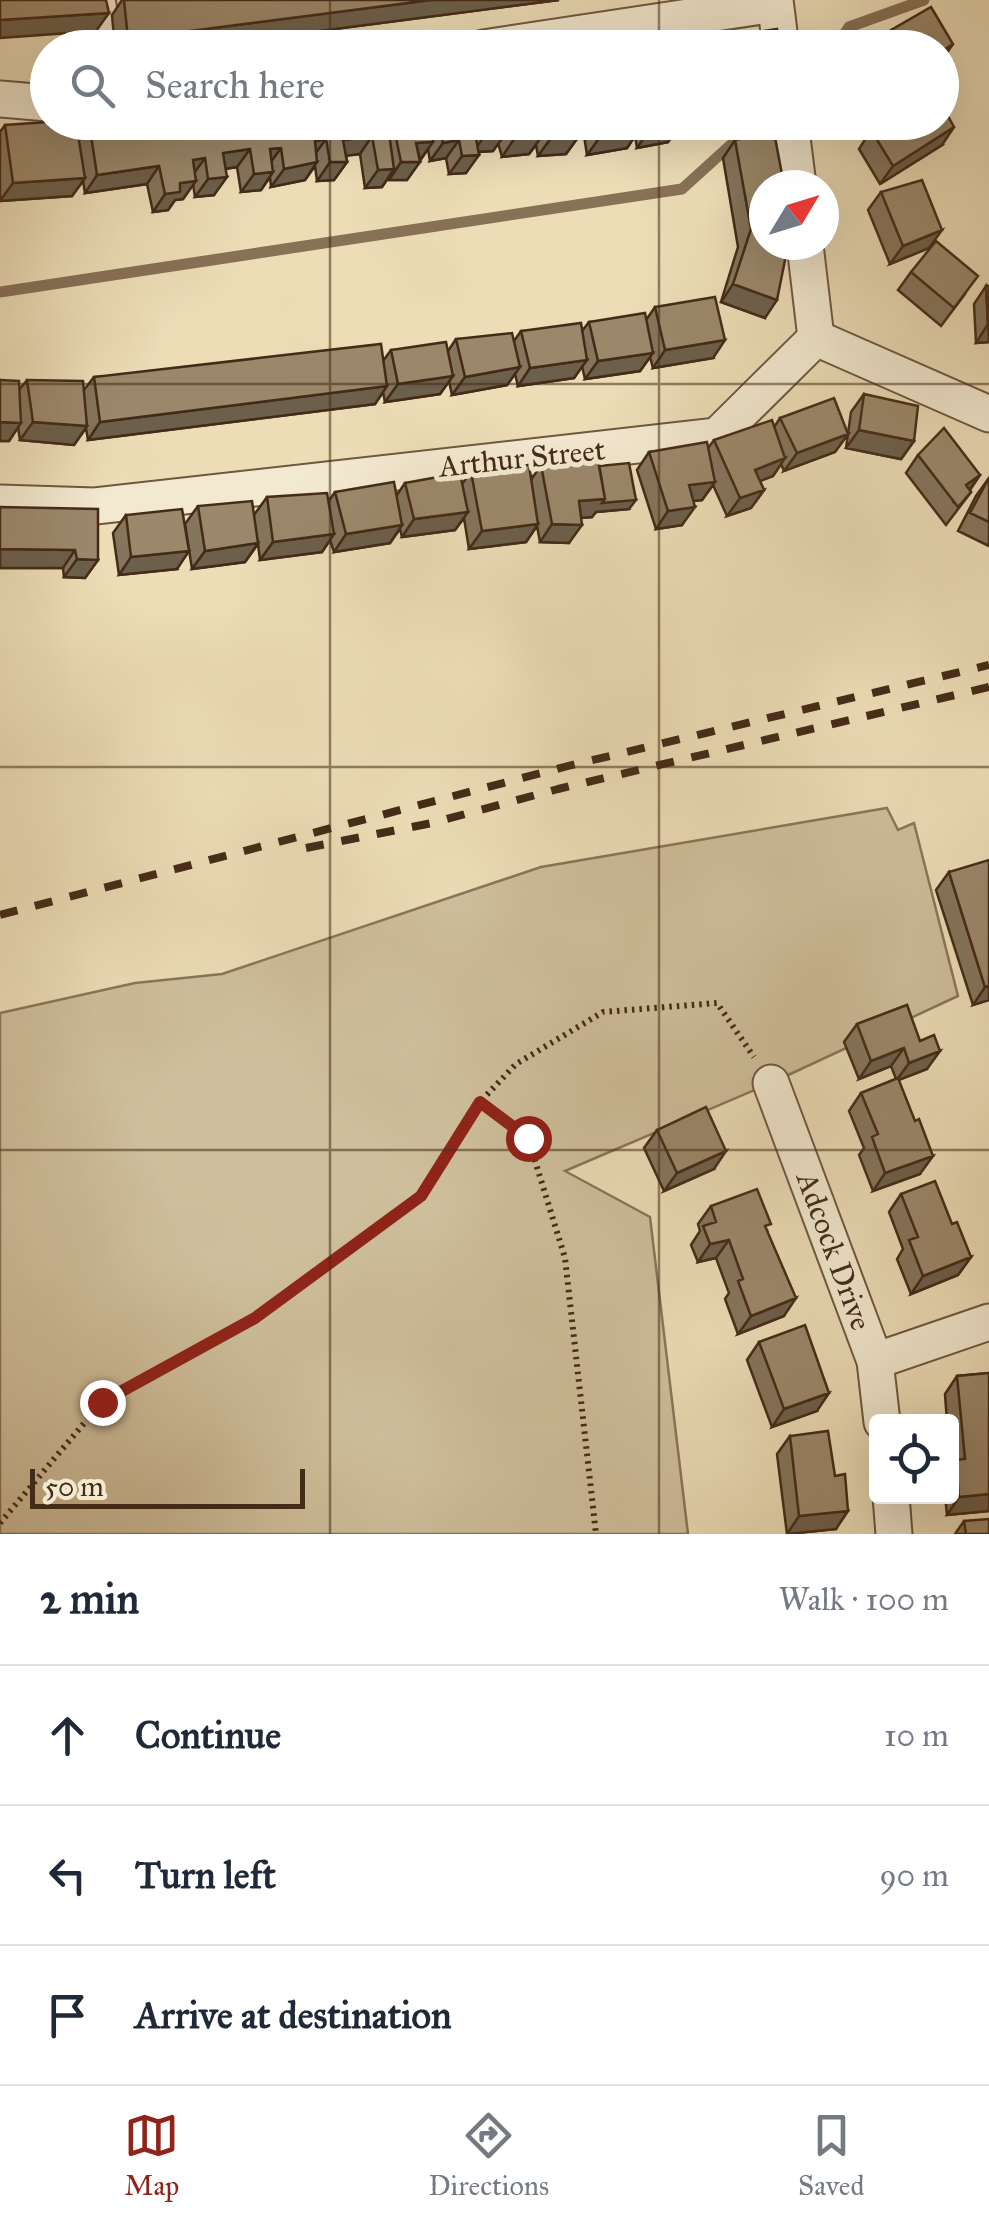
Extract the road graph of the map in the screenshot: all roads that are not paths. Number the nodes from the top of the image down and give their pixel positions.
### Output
1 (98, 0) edge
2 (775, 2) edge
3 (103, 30) edge
4 (597, 30) edge
5 (778, 30) edge
6 (0, 100) edge
7 (30, 102) edge
8 (792, 140) edge
9 (796, 170) edge
10 (807, 260) edge
11 (816, 338) junction
12 (989, 414) edge
13 (0, 503) edge
14 (772, 1084) road end
15 (989, 1322) edge
16 (875, 1361) junction
17 (881, 1414) edge
18 (892, 1504) edge
19 (894, 1534) edge

1 - 3 street
2 - 4 street
2 - 5 street
6 - 7 street
8 - 9 street
10 - 11 street
11 - 12 street
11 - 13 street, Arthur Street
14 - 16 street, Adcock Drive
15 - 16 street
16 - 17 street, Adcock Drive
18 - 19 street

